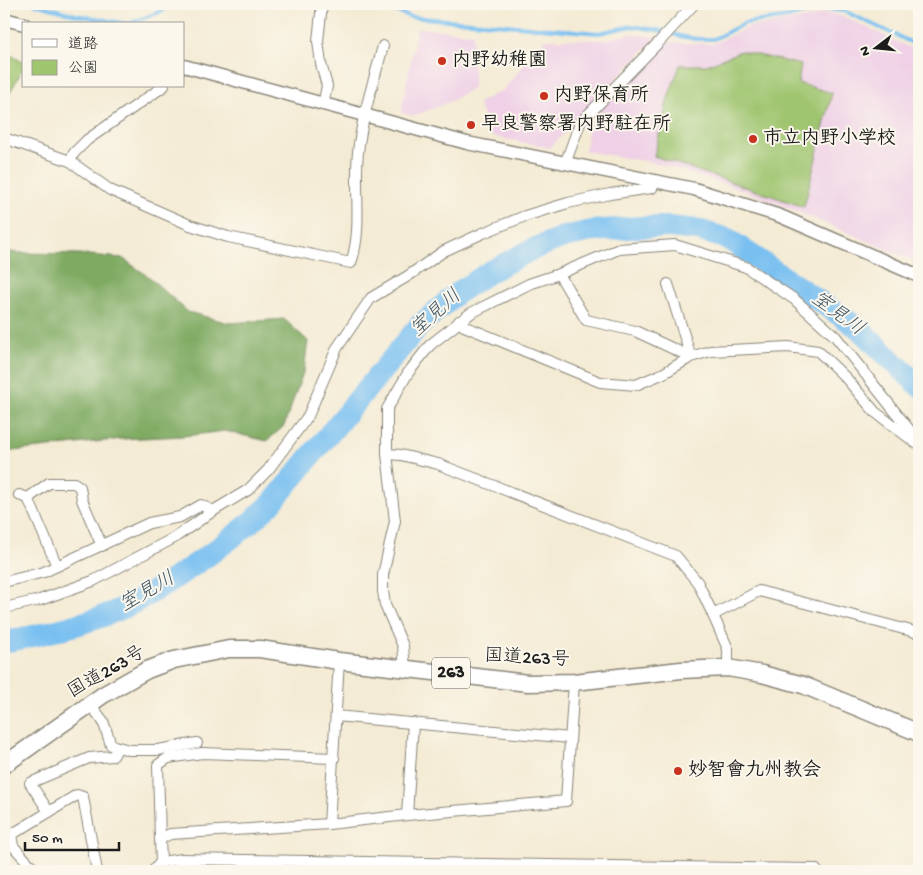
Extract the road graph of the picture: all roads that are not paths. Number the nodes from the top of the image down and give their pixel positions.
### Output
1 (322, 4) edge
2 (694, 4) edge
3 (4, 18) edge
4 (22, 23) edge
5 (383, 46) dead end
6 (185, 67) edge
7 (161, 88) edge
8 (323, 105) junction
9 (365, 116) junction
10 (4, 138) edge
11 (70, 161) junction
12 (565, 164) junction
13 (656, 181) junction
14 (559, 274) junction
15 (919, 276) edge
16 (668, 284) dead end
17 (459, 321) junction
18 (691, 357) junction
19 (919, 442) edge
20 (919, 446) edge
21 (387, 454) junction
22 (213, 511) junction
23 (102, 546) junction
24 (57, 566) junction
25 (4, 582) edge
26 (4, 608) edge
27 (713, 615) junction
28 (919, 633) edge
29 (339, 661) junction
30 (405, 668) junction
31 (728, 668) junction
32 (574, 682) junction
33 (90, 704) junction
34 (336, 716) junction
35 (414, 724) junction
36 (918, 729) edge
37 (570, 738) junction
38 (197, 743) dead end
39 (118, 747) junction
40 (334, 758) junction
41 (4, 765) edge
42 (49, 812) junction
43 (407, 815) junction
44 (329, 824) junction
45 (160, 839) junction
46 (161, 862) junction
47 (348, 866) edge
48 (579, 869) edge
49 (661, 869) edge
50 (739, 870) edge
51 (39, 871) edge
52 (97, 871) edge
53 (153, 871) edge
54 (817, 871) edge

1 - 8 street
2 - 12 street
3 - 4 street
5 - 9 street
6 - 8 street
7 - 11 street
8 - 9 street
9 - 11 street
9 - 12 street
10 - 11 street
12 - 13 street
13 - 15 street
13 - 22 street
14 - 17 street
14 - 18 street
14 - 19 street
16 - 18 street
17 - 18 street
17 - 21 street
18 - 20 street
21 - 27 street
21 - 30 street
22 - 23 street
22 - 26 street
23 - 24 street
23 - 24 street
24 - 25 street
27 - 28 street
27 - 31 street
29 - 30 highway, 国道263号 / 263
29 - 33 highway, 国道263号 / 263
29 - 34 street
30 - 32 highway, 国道263号 / 263
31 - 32 highway, 国道263号 / 263
31 - 36 highway, 国道263号 / 263
32 - 37 street
33 - 39 street
33 - 41 highway, 国道263号 / 263
34 - 35 street
34 - 40 street
35 - 37 street
35 - 43 street
37 - 43 street
38 - 39 street
39 - 42 street
40 - 44 street
40 - 45 street
42 - 51 street
42 - 52 street
43 - 44 street
44 - 45 street
45 - 46 street
46 - 47 street
46 - 53 street
47 - 48 street
48 - 49 street
49 - 50 street
50 - 54 street

